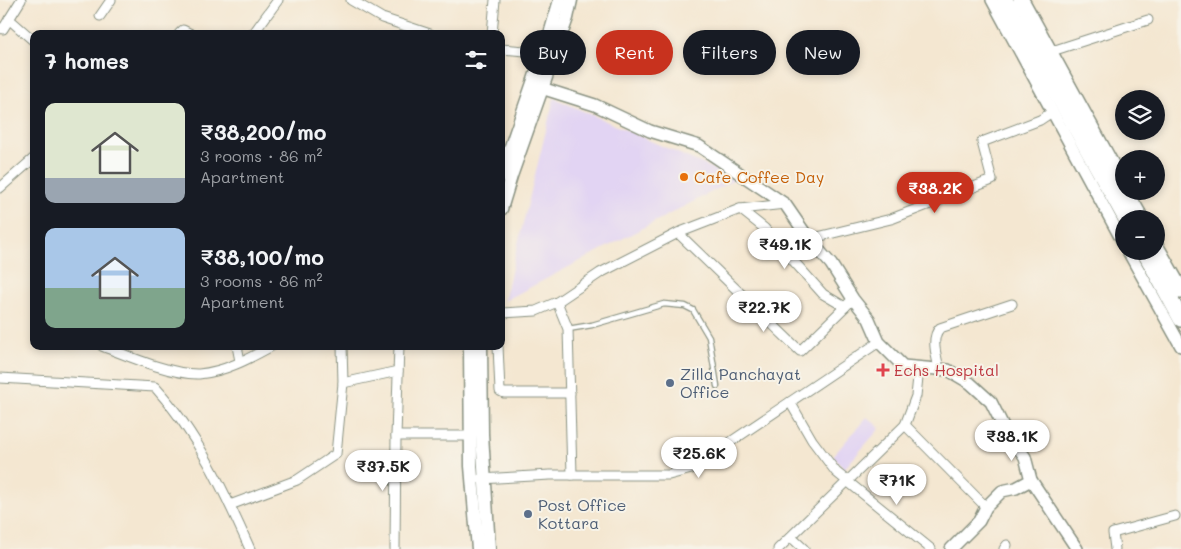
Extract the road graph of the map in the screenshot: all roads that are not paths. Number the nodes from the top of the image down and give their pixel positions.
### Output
1 (21, 0) edge
2 (111, 0) edge
3 (278, 0) edge
4 (351, 0) edge
5 (495, 0) edge
6 (560, 0) edge
7 (571, 0) edge
8 (992, 0) edge
9 (1005, 0) edge
10 (1020, 0) edge
11 (100, 16) dead end
12 (9, 18) junction
13 (1148, 20) dead end
14 (0, 28) edge
15 (256, 30) edge
16 (418, 30) edge
17 (492, 30) edge
18 (554, 30) edge
19 (561, 30) edge
20 (30, 36) edge
21 (505, 48) edge
22 (520, 50) edge
23 (1049, 52) junction
24 (542, 75) edge
25 (538, 87) junction
26 (1052, 112) junction
27 (30, 162) edge
28 (505, 166) edge
29 (1115, 172) edge
30 (0, 188) edge
31 (505, 196) edge
32 (785, 204) junction
33 (740, 210) junction
34 (1121, 210) edge
35 (1115, 228) edge
36 (678, 233) junction
37 (809, 239) junction
38 (1133, 260) edge
39 (1149, 260) edge
40 (1163, 260) edge
41 (1181, 291) edge
42 (557, 302) junction
43 (849, 303) junction
44 (1012, 304) dead end
45 (505, 313) edge
46 (1181, 319) edge
47 (568, 329) junction
48 (879, 342) junction
49 (1181, 346) edge
50 (113, 350) edge
51 (238, 350) edge
52 (263, 350) edge
53 (342, 350) edge
54 (399, 350) edge
55 (470, 350) edge
56 (482, 350) edge
57 (498, 350) edge
58 (240, 361) junction
59 (919, 368) junction
60 (940, 369) junction
61 (398, 371) junction
62 (0, 378) edge
63 (344, 384) junction
64 (716, 386) dead end
65 (570, 393) junction
66 (790, 402) junction
67 (905, 425) junction
68 (396, 436) junction
69 (470, 436) junction
70 (572, 475) junction
71 (478, 480) junction
72 (1031, 480) junction
73 (849, 482) junction
74 (230, 505) junction
75 (986, 507) junction
76 (1174, 516) dead end
77 (791, 537) junction
78 (250, 549) edge
79 (395, 549) edge
80 (478, 549) edge
81 (489, 549) edge
82 (778, 549) edge
83 (804, 549) edge
84 (931, 549) edge
85 (951, 549) edge
86 (1077, 549) edge
87 (1115, 549) edge

1 - 12 street
2 - 11 street
3 - 15 street
4 - 16 street
5 - 17 street
6 - 18 main road
7 - 19 main road
8 - 26 street
9 - 34 highway
10 - 23 highway
12 - 14 street
12 - 20 street
13 - 23 street
21 - 22 street
23 - 29 highway
24 - 25 main road
25 - 28 main road
25 - 31 main road
25 - 32 street
26 - 35 street
26 - 37 street
27 - 30 street
32 - 33 street
32 - 37 street
33 - 36 street
33 - 43 street
36 - 42 street
36 - 43 street
37 - 43 street
38 - 49 street
39 - 46 highway
40 - 41 highway
42 - 45 street
42 - 47 street
43 - 48 street
44 - 60 street
47 - 64 lane
47 - 65 street
48 - 59 street
48 - 66 street
50 - 58 street
51 - 58 street
52 - 58 street
53 - 63 street
54 - 61 street
55 - 69 main road
56 - 71 main road
57 - 65 street
59 - 60 street
59 - 67 street
60 - 72 street
61 - 63 street
61 - 68 street
62 - 74 street
63 - 74 street
65 - 70 street
66 - 70 street
66 - 73 street
67 - 73 street
67 - 75 street
68 - 69 street
68 - 79 street
69 - 71 main road
70 - 71 street
71 - 80 main road
71 - 81 main road
72 - 75 street
72 - 86 street
73 - 77 street
73 - 84 street
74 - 78 street
75 - 85 street
76 - 87 street
77 - 82 street
77 - 83 street

